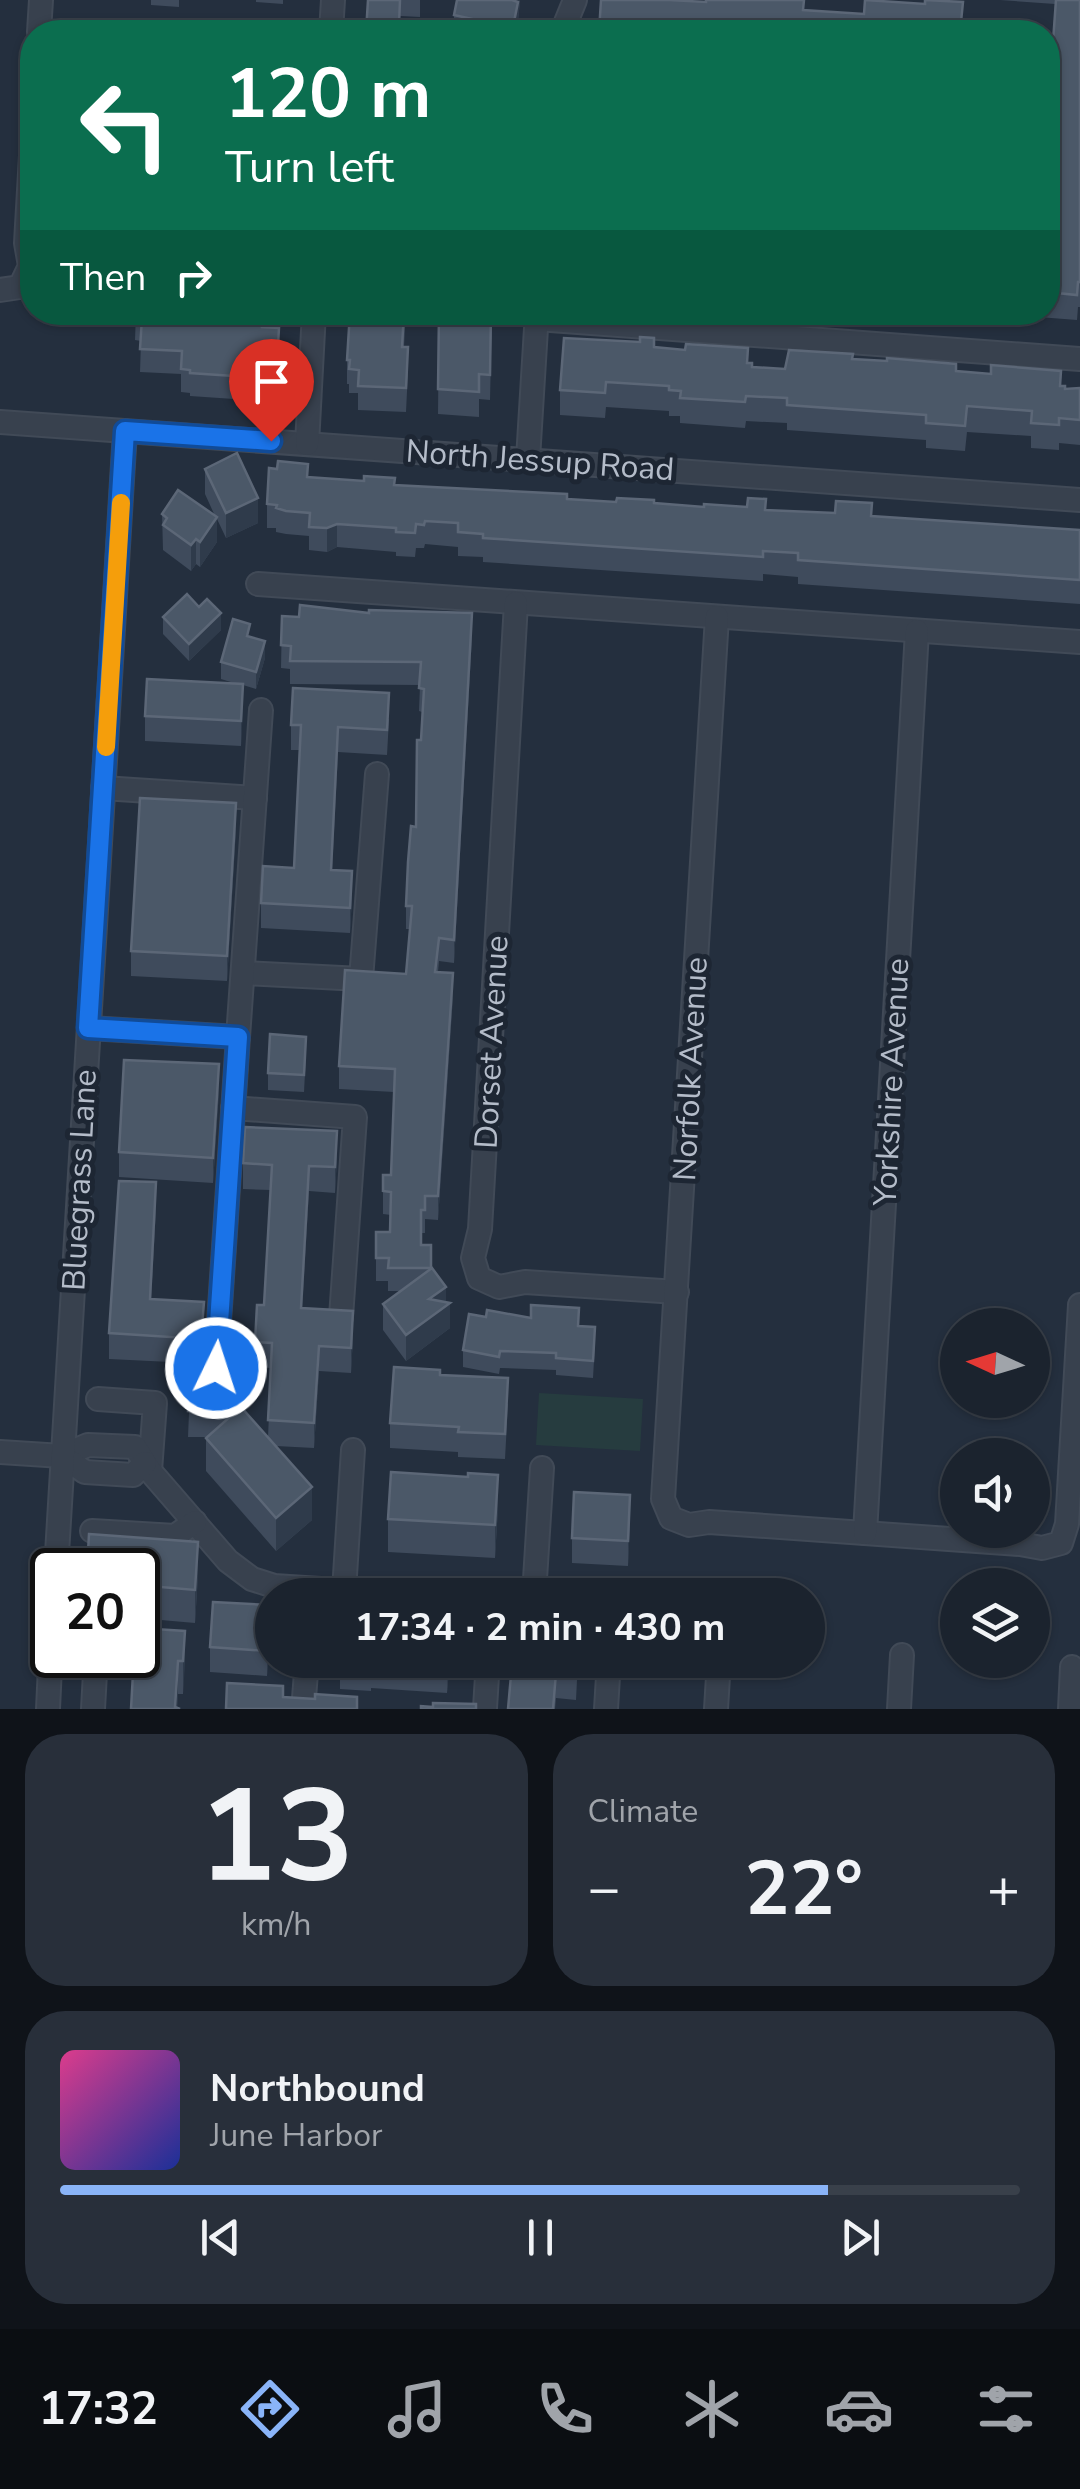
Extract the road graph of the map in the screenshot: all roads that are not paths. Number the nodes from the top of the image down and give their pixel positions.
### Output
1 (313, 325) edge
2 (536, 325) edge
3 (651, 325) edge
4 (1080, 359) edge
5 (0, 422) edge
6 (125, 431) junction
7 (308, 444) junction
8 (528, 459) junction
9 (1080, 500) edge
10 (258, 584) dead end
11 (516, 603) junction
12 (718, 618) junction
13 (916, 631) junction
14 (1080, 642) edge
15 (261, 710) dead end
16 (376, 774) dead end
17 (104, 788) junction
18 (255, 798) junction
19 (243, 972) junction
20 (88, 1028) junction
21 (238, 1037) junction
22 (233, 1108) junction
23 (677, 1292) junction
24 (1080, 1305) edge
25 (342, 1317) edge
26 (1080, 1317) edge
27 (216, 1368) edge
28 (98, 1400) dead end
29 (353, 1450) dead end
30 (0, 1452) edge
31 (62, 1456) junction
32 (148, 1467) junction
33 (542, 1468) dead end
34 (195, 1522) junction
35 (92, 1531) edge
36 (865, 1534) junction
37 (57, 1548) edge
38 (345, 1578) edge
39 (535, 1578) edge
40 (255, 1581) edge
41 (902, 1655) dead end
42 (1072, 1667) dead end
43 (49, 1678) edge
44 (94, 1678) edge
45 (305, 1678) edge
46 (487, 1678) edge
47 (608, 1678) edge
48 (719, 1678) edge
49 (304, 1698) edge
50 (485, 1708) edge
51 (48, 1709) edge
52 (92, 1709) edge
53 (606, 1709) edge
54 (716, 1709) edge
55 (899, 1709) edge
56 (1070, 1709) edge

1 - 7 street
2 - 8 street
3 - 4 street
5 - 6 street, North Jessup Road
6 - 7 street, North Jessup Road
6 - 17 street, Bluegrass Lane
7 - 8 street, North Jessup Road
8 - 9 street, North Jessup Road
10 - 11 street
11 - 12 street
11 - 23 street, Dorset Avenue
12 - 13 street
12 - 23 street, Norfolk Avenue
13 - 14 street
13 - 36 street, Yorkshire Avenue
15 - 18 street
16 - 19 street
17 - 18 street
17 - 20 street, Bluegrass Lane
18 - 19 street
19 - 21 street
20 - 21 street
20 - 31 street, Bluegrass Lane
21 - 22 street
22 - 25 street
22 - 27 street
23 - 36 street, Norfolk Avenue
24 - 26 street
26 - 36 street
28 - 32 street
29 - 38 street
30 - 31 street
31 - 32 street
31 - 37 street, Bluegrass Lane
32 - 34 street
33 - 39 street
34 - 35 street
34 - 40 street
41 - 55 street
42 - 56 street
43 - 51 street
44 - 52 street
45 - 49 street
46 - 50 street
47 - 53 street
48 - 54 street

